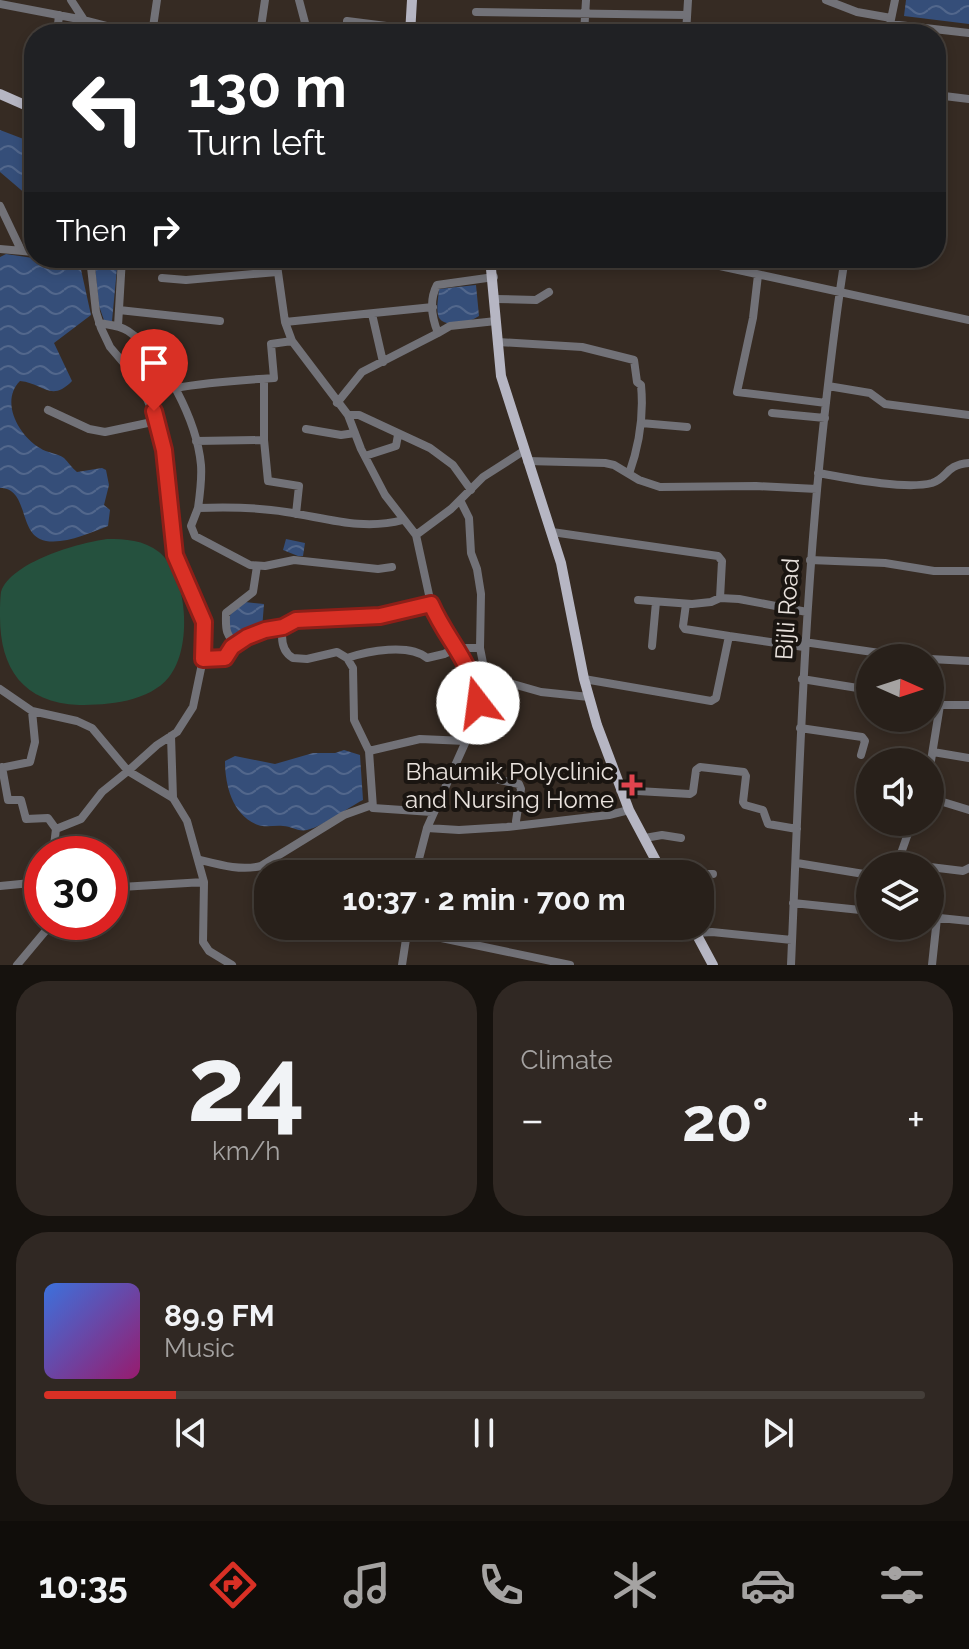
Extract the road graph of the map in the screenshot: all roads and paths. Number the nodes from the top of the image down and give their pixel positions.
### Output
1 (71, 0) edge
2 (157, 0) edge
3 (265, 0) edge
4 (299, 0) edge
5 (412, 0) edge
6 (586, 0) edge
7 (688, 0) edge
8 (826, 0) edge
9 (895, 0) edge
10 (0, 4) edge
11 (476, 12) dead end
12 (586, 14) junction
13 (59, 15) junction
14 (687, 15) junction
15 (84, 20) junction
16 (347, 21) dead end
17 (58, 24) edge
18 (99, 24) edge
19 (153, 24) edge
20 (261, 24) edge
21 (305, 24) edge
22 (364, 24) edge
23 (410, 24) edge
24 (585, 24) edge
25 (687, 24) edge
26 (887, 24) edge
27 (890, 24) edge
28 (946, 31) edge
29 (969, 33) edge
30 (0, 94) edge
31 (946, 96) edge
32 (969, 99) edge
33 (24, 105) edge
34 (0, 206) edge
35 (0, 249) edge
36 (21, 250) junction
37 (24, 250) edge
38 (89, 268) edge
39 (121, 268) edge
40 (277, 268) edge
41 (492, 268) edge
42 (727, 268) edge
43 (843, 268) edge
44 (277, 272) junction
45 (758, 275) junction
46 (494, 277) junction
47 (162, 278) dead end
48 (549, 292) dead end
49 (839, 292) junction
50 (495, 299) junction
51 (433, 307) junction
52 (119, 310) junction
53 (372, 314) junction
54 (969, 320) edge
55 (220, 321) dead end
56 (496, 321) junction
57 (285, 322) junction
58 (99, 323) junction
59 (118, 326) junction
60 (438, 333) junction
61 (292, 341) junction
62 (498, 342) junction
63 (383, 362) junction
64 (264, 379) junction
65 (828, 386) junction
66 (175, 388) junction
67 (337, 403) junction
68 (826, 403) junction
69 (48, 410) dead end
70 (772, 413) dead end
71 (348, 415) junction
72 (969, 415) edge
73 (825, 418) junction
74 (157, 421) junction
75 (641, 423) junction
76 (687, 427) dead end
77 (306, 429) dead end
78 (355, 433) junction
79 (398, 435) junction
80 (264, 440) junction
81 (196, 441) junction
82 (365, 456) junction
83 (526, 456) junction
84 (969, 463) edge
85 (818, 473) junction
86 (629, 474) junction
87 (817, 489) junction
88 (471, 490) junction
89 (460, 500) junction
90 (198, 508) junction
91 (296, 514) junction
92 (403, 520) junction
93 (552, 532) junction
94 (416, 535) junction
95 (810, 560) junction
96 (257, 566) junction
97 (392, 567) dead end
98 (969, 571) edge
99 (720, 598) junction
100 (638, 600) dead end
101 (656, 602) junction
102 (431, 604) junction
103 (686, 604) junction
104 (807, 612) junction
105 (283, 627) junction
106 (729, 636) junction
107 (238, 643) junction
108 (804, 645) junction
109 (652, 646) dead end
110 (457, 648) junction
111 (480, 648) junction
112 (856, 651) edge
113 (347, 658) junction
114 (203, 659) junction
115 (944, 660) edge
116 (969, 661) edge
117 (486, 678) junction
118 (584, 679) junction
119 (802, 679) junction
120 (475, 682) junction
121 (856, 688) edge
122 (0, 689) edge
123 (589, 697) junction
124 (944, 705) edge
125 (969, 705) edge
126 (32, 711) junction
127 (800, 728) junction
128 (171, 736) junction
129 (466, 741) junction
130 (863, 748) edge
131 (369, 751) junction
132 (944, 754) edge
133 (969, 758) edge
134 (1, 767) edge
135 (454, 770) junction
136 (128, 771) junction
137 (620, 790) junction
138 (173, 798) junction
139 (944, 802) edge
140 (372, 805) junction
141 (629, 810) junction
142 (969, 810) edge
143 (432, 812) junction
144 (613, 812) junction
145 (516, 821) junction
146 (501, 826) junction
147 (427, 828) junction
148 (56, 829) junction
149 (797, 829) junction
150 (55, 836) edge
151 (645, 838) junction
152 (681, 838) dead end
153 (200, 860) junction
154 (419, 860) edge
155 (658, 860) edge
156 (797, 863) junction
157 (944, 868) edge
158 (969, 868) edge
159 (856, 873) edge
160 (204, 882) junction
161 (24, 884) edge
162 (0, 886) edge
163 (128, 887) edge
164 (793, 903) junction
165 (856, 910) edge
166 (944, 919) edge
167 (969, 921) edge
168 (714, 932) edge
169 (38, 940) edge
170 (406, 940) edge
171 (461, 940) edge
172 (699, 940) edge
173 (792, 940) junction
174 (933, 940) edge
175 (17, 965) edge
176 (232, 965) edge
177 (402, 965) edge
178 (570, 965) edge
179 (713, 965) edge
180 (791, 965) edge
181 (932, 965) edge

1 - 15 street
2 - 19 street
3 - 20 street
4 - 21 street
5 - 23 main road
6 - 12 street
7 - 14 street
8 - 26 street
9 - 27 street
10 - 13 street
11 - 12 street
12 - 14 street
12 - 24 street
13 - 15 street
13 - 17 street
14 - 25 street
15 - 18 street
16 - 22 street
28 - 29 street
30 - 33 main road
31 - 32 street
34 - 36 street
35 - 36 street
36 - 37 street
38 - 58 street
39 - 52 street
40 - 44 street
41 - 46 main road
42 - 45 street
43 - 49 street, Bijli Road
44 - 47 street
44 - 57 street
45 - 49 street
45 - 68 street
46 - 50 main road
46 - 51 street
48 - 50 street
49 - 54 street
49 - 65 street, Bijli Road
50 - 56 main road
51 - 53 street
51 - 60 street
52 - 55 street
52 - 59 street
53 - 57 street
53 - 63 street
56 - 60 street
56 - 62 main road
57 - 61 street
58 - 59 street
58 - 74 street
59 - 66 street
60 - 63 street
61 - 64 street
61 - 67 street
62 - 75 street
62 - 83 main road
63 - 67 street
64 - 66 street
64 - 80 street
65 - 68 street, Bijli Road
65 - 72 street
66 - 81 street
67 - 71 street
68 - 73 street, Bijli Road
69 - 74 street
70 - 73 street
71 - 78 street
71 - 79 street
73 - 85 street, Bijli Road
74 - 114 street
75 - 76 street
75 - 86 street
77 - 78 street
78 - 82 street
79 - 82 street
79 - 88 street
80 - 81 street
80 - 91 street
81 - 90 street
82 - 92 street
83 - 86 street
83 - 88 street
83 - 93 main road
84 - 85 street
85 - 87 street, Bijli Road
86 - 87 street
87 - 95 street, Bijli Road
88 - 89 street
89 - 94 street
89 - 111 street
90 - 91 street
90 - 96 street
91 - 92 street
92 - 94 street
93 - 99 street
93 - 118 main road
94 - 102 street
95 - 98 street
95 - 104 street, Bijli Road
96 - 97 street
96 - 107 street
99 - 103 street
99 - 104 street
100 - 101 street
101 - 103 street
101 - 109 street
102 - 105 street
102 - 110 street
103 - 106 street
104 - 108 street, Bijli Road
105 - 107 street
105 - 113 street
106 - 108 street
106 - 118 street
107 - 114 street
108 - 112 street
108 - 119 street, Bijli Road
110 - 111 street
110 - 113 street
110 - 120 street
111 - 117 street
113 - 131 street
114 - 128 street
115 - 116 street
117 - 120 street
117 - 123 street
118 - 123 main road
119 - 121 street
119 - 127 street, Bijli Road
120 - 129 street
122 - 126 street
123 - 137 main road
124 - 125 street
126 - 134 street
126 - 136 street
127 - 130 street
127 - 149 street, Bijli Road
128 - 136 street
128 - 138 street
129 - 131 street
129 - 135 street
131 - 140 street
132 - 133 street
134 - 148 street
135 - 143 street
135 - 145 street
136 - 138 street
136 - 148 street
137 - 141 main road
137 - 149 street
138 - 153 street
139 - 142 street
140 - 143 street
140 - 153 street
141 - 144 street
141 - 151 main road
143 - 147 street
144 - 145 street
144 - 146 street
145 - 146 street
146 - 147 street
147 - 154 street
148 - 150 street
149 - 156 street, Bijli Road
151 - 152 street
151 - 155 main road
153 - 160 street
156 - 159 street
156 - 164 street, Bijli Road
157 - 158 street
160 - 163 street
160 - 176 street
161 - 162 street
164 - 165 street
164 - 173 street, Bijli Road
166 - 167 street
168 - 173 street
169 - 175 street
170 - 177 street
171 - 178 street
172 - 179 main road
173 - 180 street, Bijli Road
174 - 181 street

